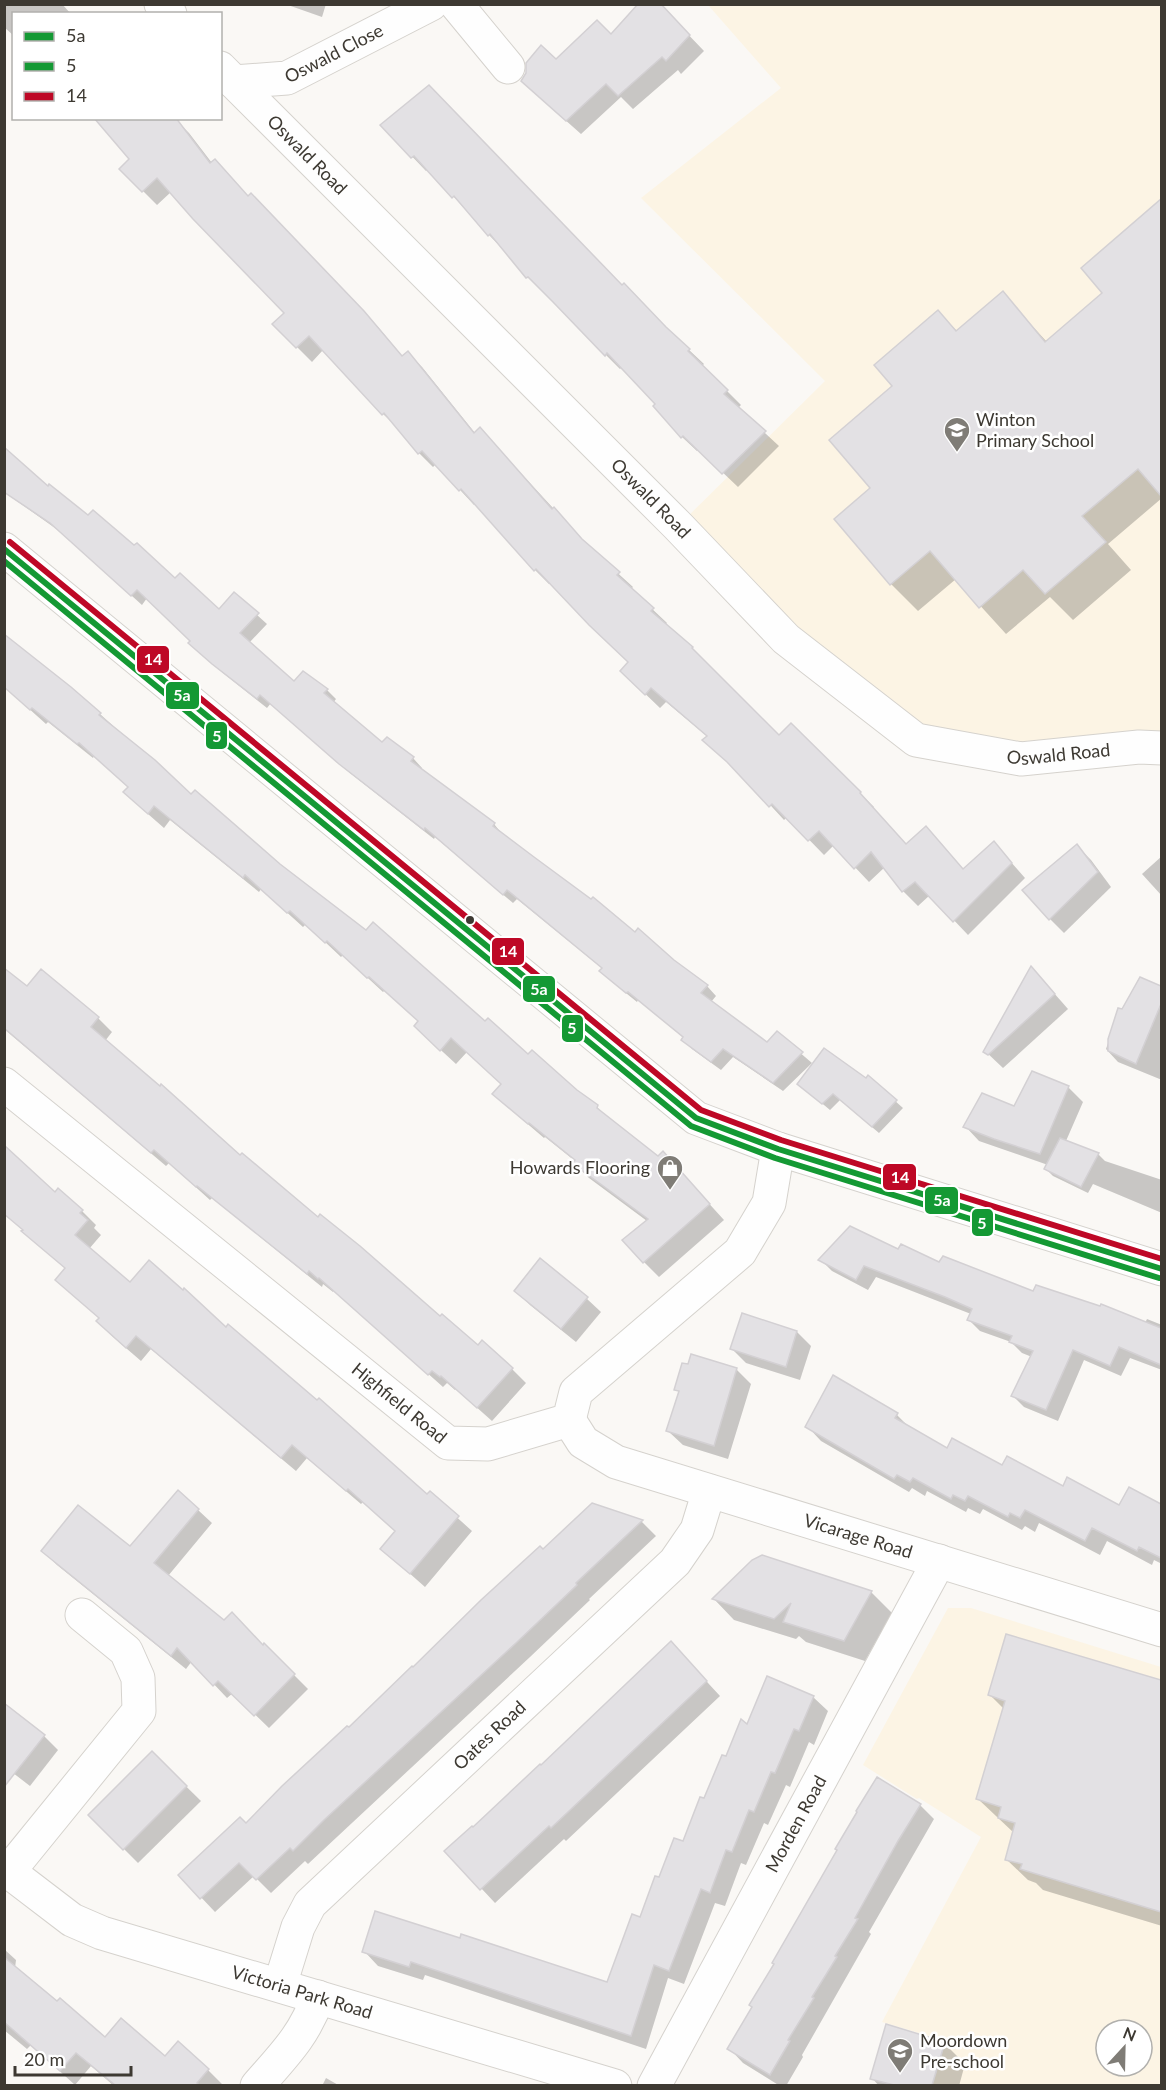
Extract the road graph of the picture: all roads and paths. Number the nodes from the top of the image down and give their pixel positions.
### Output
1 (430, 4) edge
2 (456, 4) edge
3 (508, 67) dead end
4 (227, 75) edge
5 (4, 549) edge
6 (1161, 748) edge
7 (4, 1084) edge
8 (778, 1149) junction
9 (1161, 1269) edge
10 (569, 1420) junction
11 (709, 1491) junction
12 (939, 1561) junction
13 (82, 1615) dead end
14 (1161, 1630) edge
15 (7, 1870) edge
16 (280, 1985) junction
17 (318, 1996) junction
18 (257, 2085) edge
19 (615, 2085) edge
20 (654, 2085) edge

1 - 4 street, Oswald Close
2 - 3 street
4 - 6 street, Oswald Road
5 - 8 street
7 - 10 street, Highfield Road
8 - 9 street
8 - 10 street
10 - 11 street, Vicarage Road
11 - 12 street, Vicarage Road
11 - 16 street, Oates Road
12 - 14 street, Vicarage Road
12 - 20 street, Morden Road
13 - 15 street
15 - 16 street, Victoria Park Road
16 - 17 street, Victoria Park Road
17 - 18 street
17 - 19 street, Victoria Park Road

